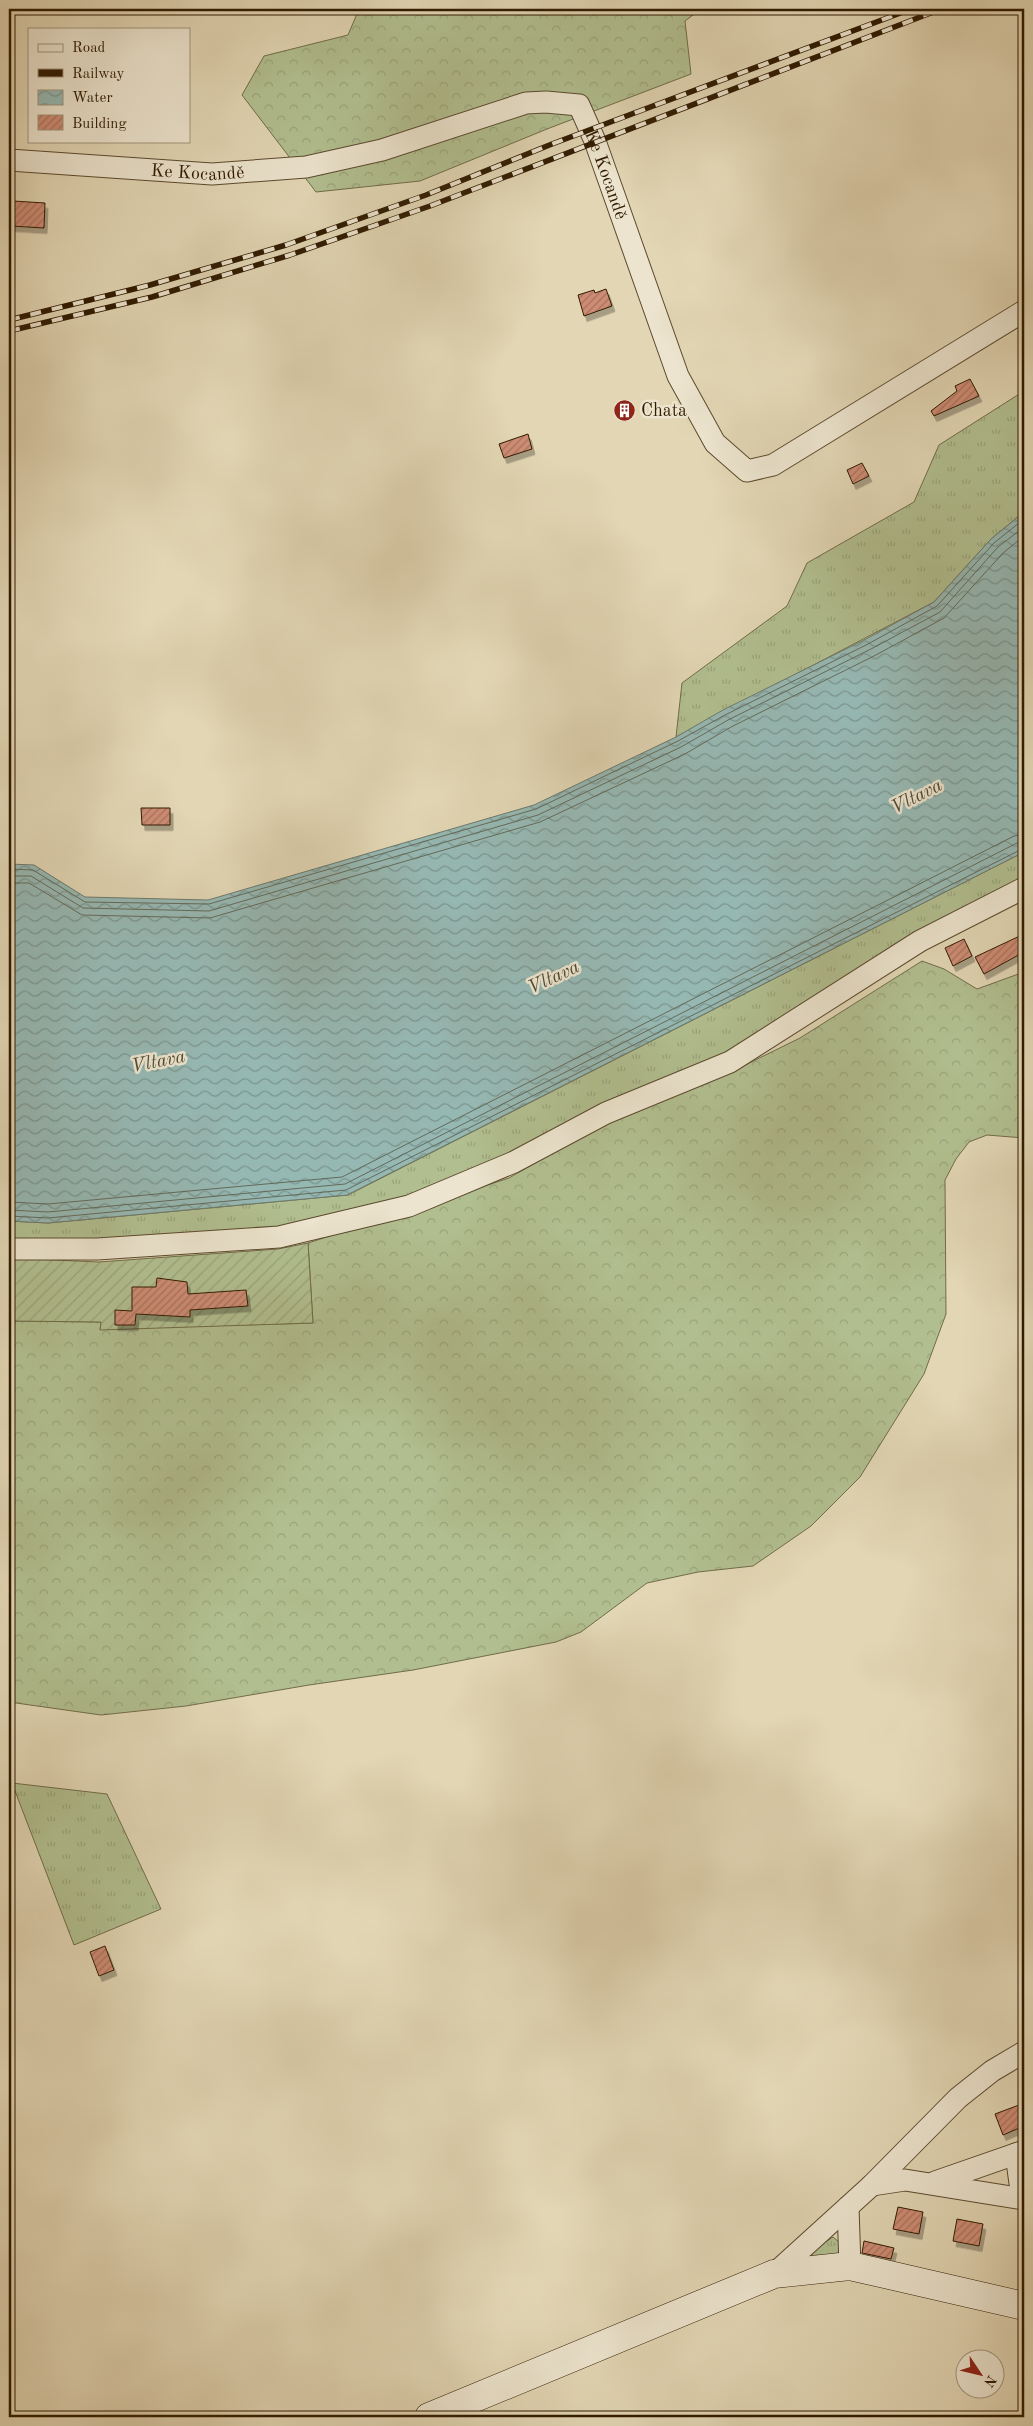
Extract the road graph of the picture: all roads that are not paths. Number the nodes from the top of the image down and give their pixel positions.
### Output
1 (9, 160) edge
2 (1024, 311) edge
3 (1024, 888) edge
4 (9, 1249) edge
5 (1024, 2052) edge
6 (1020, 2152) edge
7 (932, 2183) junction
8 (872, 2185) junction
9 (1023, 2199) edge
10 (848, 2207) junction
11 (850, 2266) junction
12 (774, 2274) junction
13 (1024, 2306) edge
14 (429, 2417) edge

1 - 2 street, Ke Kocandě
3 - 4 street
5 - 8 street
6 - 7 street
6 - 9 street
7 - 8 street
7 - 9 street
8 - 10 street
10 - 11 street
10 - 12 street
11 - 12 street
11 - 13 street
12 - 14 street

